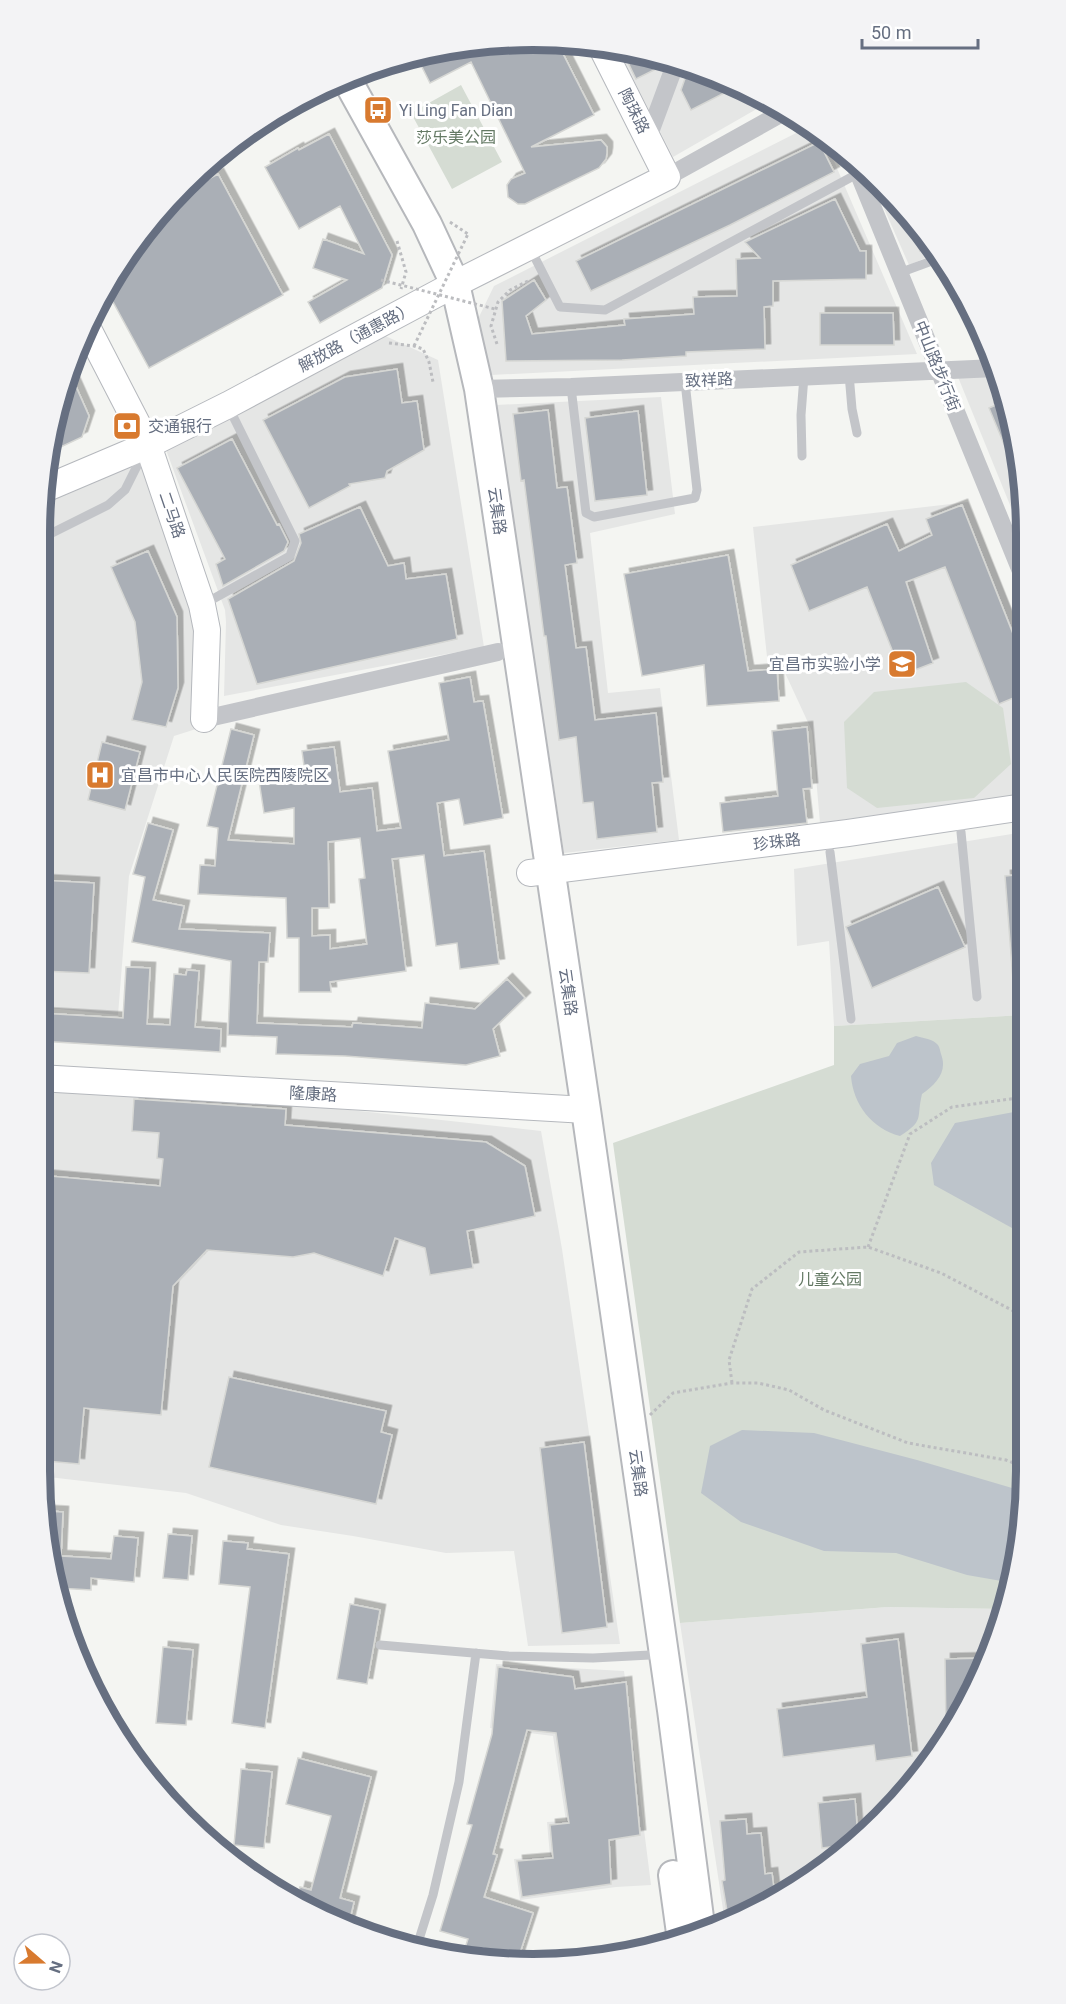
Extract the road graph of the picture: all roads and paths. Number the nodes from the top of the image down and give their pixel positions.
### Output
1 (606, 56) edge
2 (673, 70) edge
3 (350, 85) edge
4 (332, 93) edge
5 (778, 116) edge
6 (850, 168) edge
7 (860, 176) edge
8 (668, 177) junction
9 (445, 217) dead end
10 (398, 241) dead end
11 (529, 246) junction
12 (933, 261) edge
13 (899, 273) junction
14 (381, 280) dead end
15 (528, 281) dead end
16 (403, 285) junction
17 (444, 290) junction
18 (399, 293) dead end
19 (495, 309) junction
20 (92, 336) edge
21 (387, 343) dead end
22 (497, 344) dead end
23 (414, 346) junction
24 (987, 368) edge
25 (939, 370) junction
26 (849, 374) junction
27 (804, 376) junction
28 (685, 381) junction
29 (433, 382) dead end
30 (571, 387) junction
31 (479, 389) junction
32 (228, 405) junction
33 (857, 433) dead end
34 (148, 445) junction
35 (802, 456) dead end
36 (52, 486) edge
37 (1016, 529) edge
38 (1005, 533) junction
39 (50, 534) edge
40 (1016, 559) edge
41 (202, 605) junction
42 (498, 652) junction
43 (204, 719) joint
44 (1016, 808) edge
45 (1016, 822) edge
46 (961, 832) junction
47 (830, 852) junction
48 (542, 880) junction
49 (977, 997) dead end
50 (851, 1019) dead end
51 (50, 1063) edge
52 (50, 1078) edge
53 (1016, 1098) edge
54 (576, 1102) junction
55 (868, 1246) junction
56 (1016, 1312) edge
57 (732, 1383) junction
58 (632, 1433) junction
59 (1016, 1464) edge
60 (380, 1645) dead end
61 (476, 1653) junction
62 (650, 1655) junction
63 (699, 1925) edge
64 (680, 1931) edge
65 (419, 1940) edge

1 - 8 main road, 陶珠路
2 - 8 street
3 - 17 main road, 云集路
4 - 17 main road, 云集路
5 - 8 street
6 - 11 lane
7 - 13 street, 中山路步行街
8 - 11 main road, 解放路（通惠路）
9 - 17 path, bridge
10 - 16 path
11 - 17 main road, 解放路（通惠路）
12 - 13 lane
13 - 25 street, 中山路步行街
14 - 16 path, bridge
15 - 19 path
16 - 17 path, bridge
16 - 18 path
17 - 19 path, bridge
17 - 23 path, bridge
17 - 31 main road, 云集路
17 - 32 main road, 解放路（通惠路）
17 - 42 main road, 云集路
19 - 22 path
20 - 34 main road, 二马路
21 - 23 path
23 - 29 path
24 - 25 street, 致祥路
25 - 26 street, 致祥路
25 - 38 street, 中山路步行街
26 - 27 street, 致祥路
26 - 33 lane
27 - 28 street, 致祥路
27 - 35 lane
28 - 30 street, 致祥路
28 - 30 lane
30 - 31 street, 致祥路
31 - 48 main road, 云集路
32 - 34 main road, 解放路（通惠路）
32 - 41 lane
34 - 36 main road, 解放路（通惠路）
34 - 39 lane
34 - 41 main road, 二马路
37 - 38 lane
38 - 40 street, 中山路步行街
41 - 43 main road, 二马路
42 - 43 street
42 - 48 main road, 云集路
44 - 48 main road, 珍珠路
45 - 46 main road, 珍珠路
46 - 47 main road, 珍珠路
46 - 49 lane
47 - 48 main road, 珍珠路
47 - 50 lane
48 - 54 main road, 云集路
51 - 54 main road, 隆康路
52 - 54 main road, 隆康路
53 - 55 path
54 - 58 main road, 云集路
54 - 62 main road, 云集路
55 - 56 path
55 - 57 path
57 - 58 path
57 - 59 path
58 - 63 main road, 云集路
60 - 61 lane
61 - 62 lane
61 - 65 lane
62 - 64 main road, 云集路

